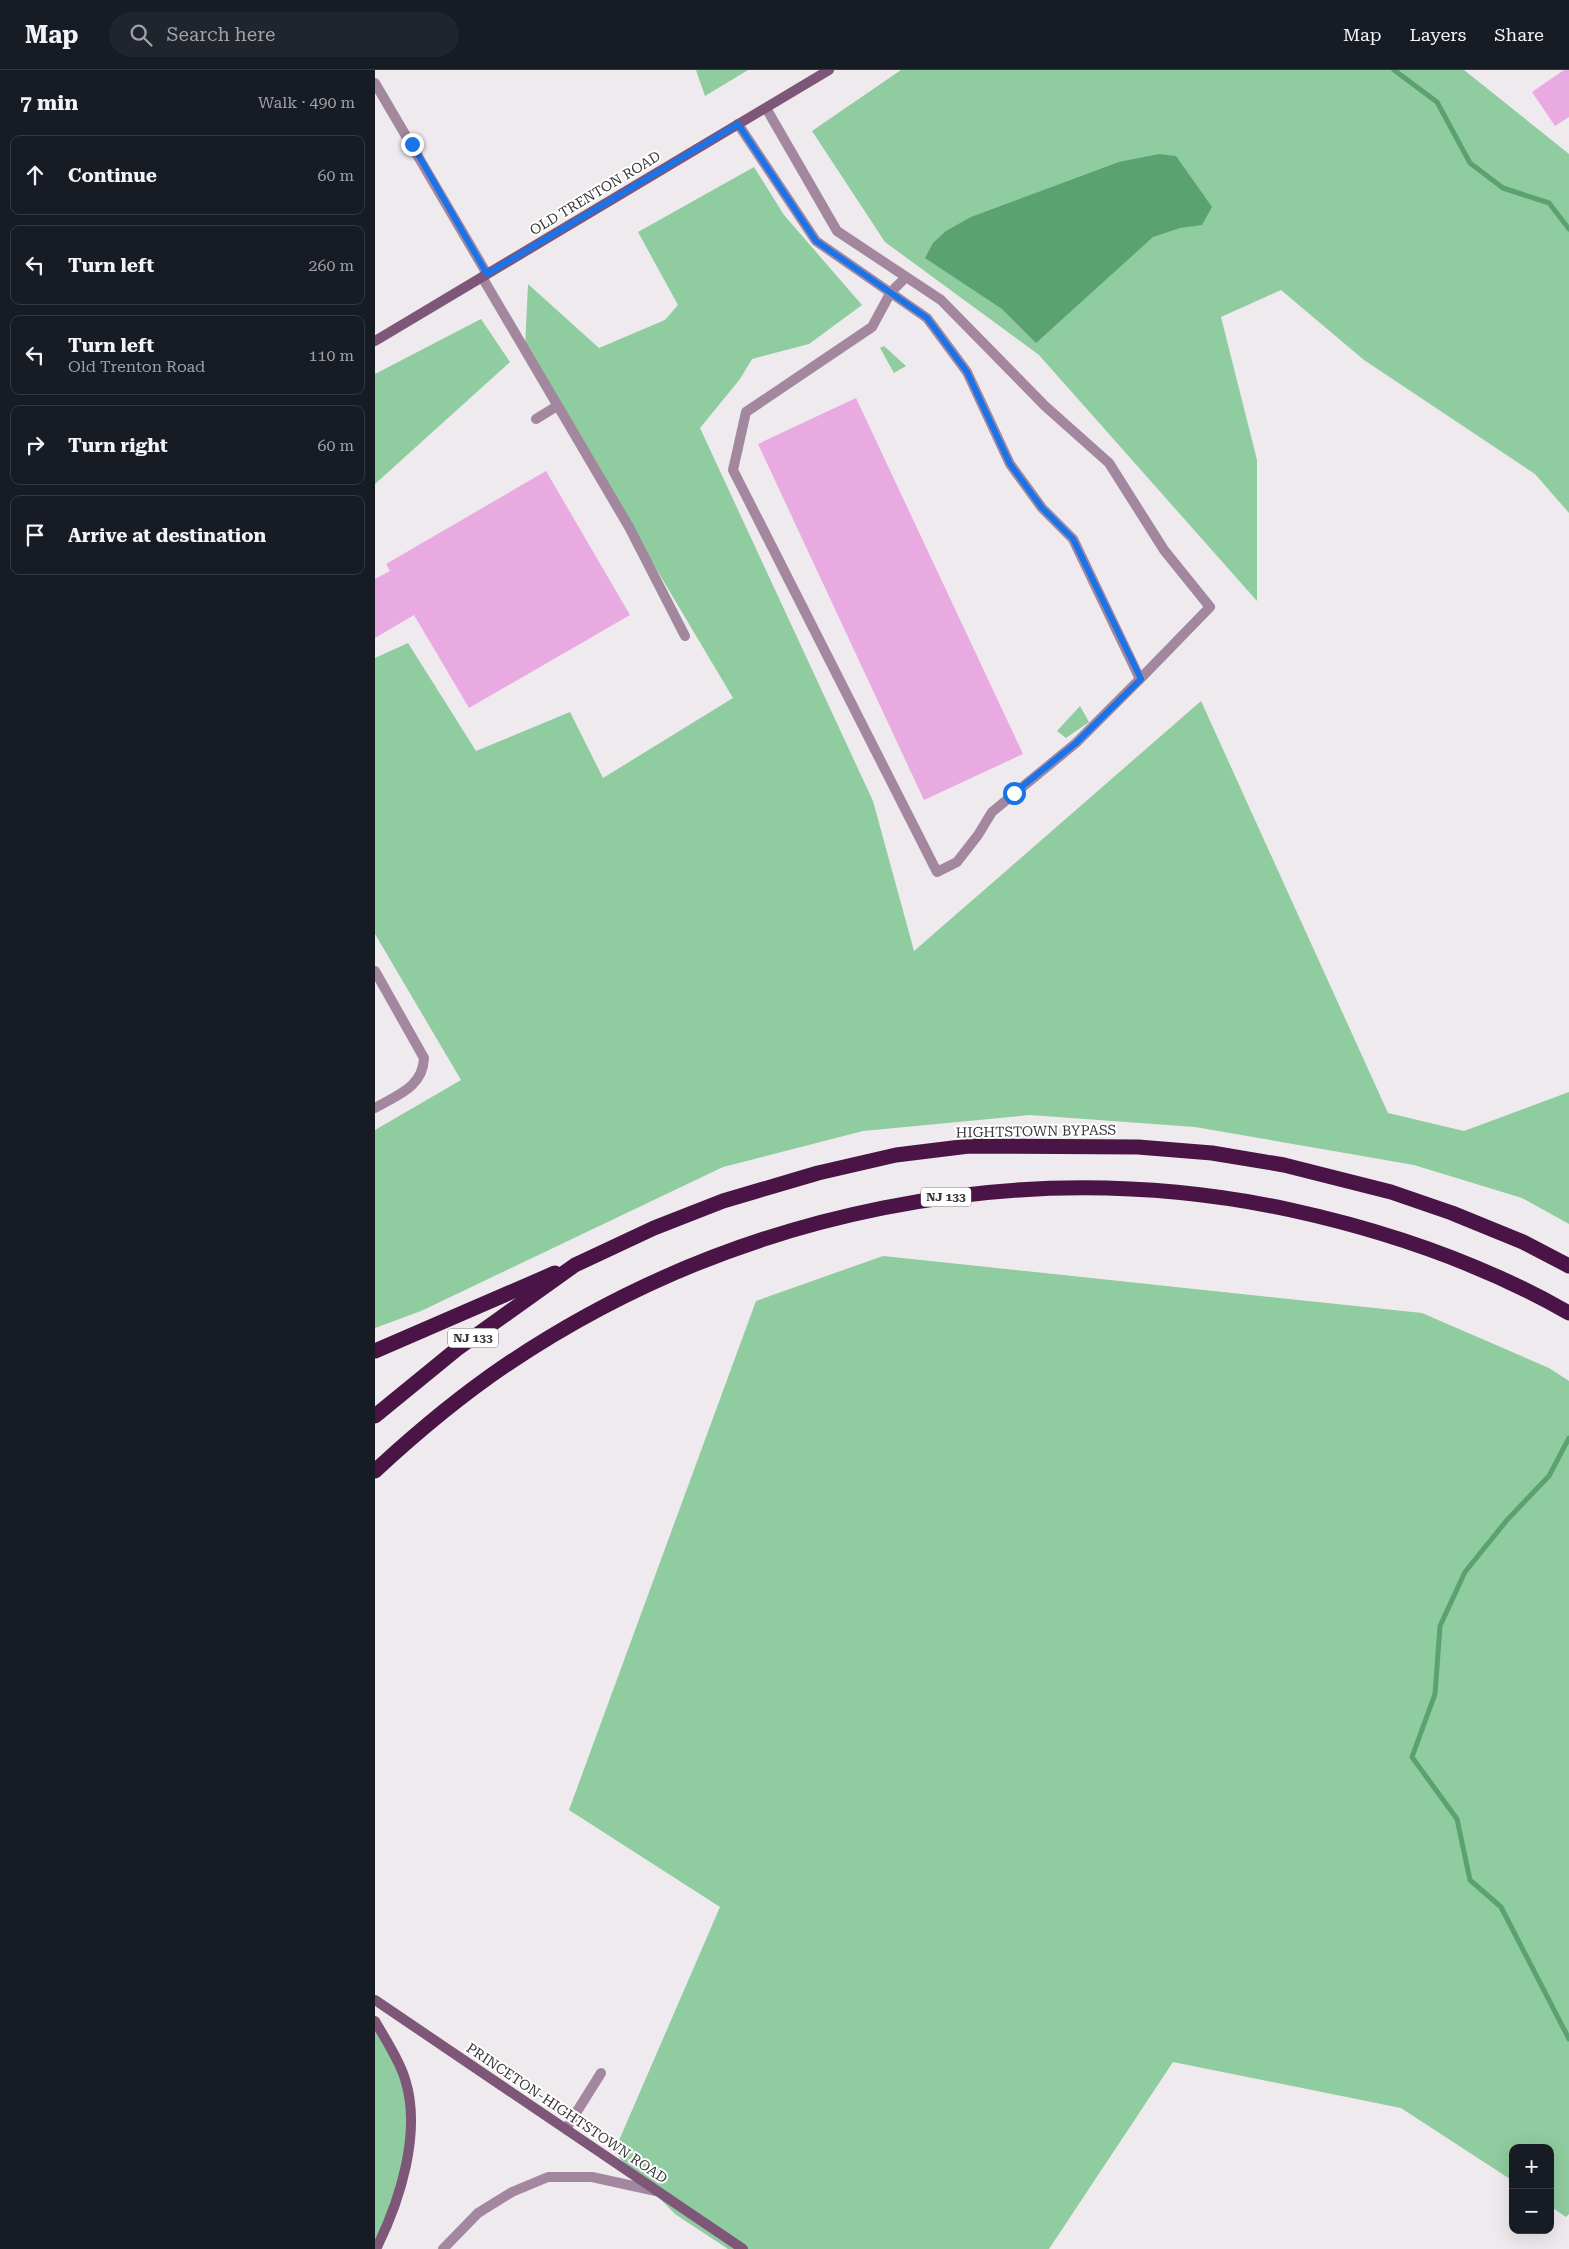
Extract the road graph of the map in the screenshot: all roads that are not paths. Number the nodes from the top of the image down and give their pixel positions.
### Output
1 (829, 70) edge
2 (375, 82) edge
3 (765, 108) junction
4 (738, 124) junction
5 (485, 275) junction
6 (906, 276) junction
7 (891, 292) junction
8 (375, 341) edge
9 (557, 406) junction
10 (537, 419) dead end
11 (685, 636) dead end
12 (1141, 679) junction
13 (375, 971) edge
14 (375, 1108) edge
15 (575, 1265) junction
16 (1569, 1266) edge
17 (1569, 1313) edge
18 (375, 1351) edge
19 (375, 1416) edge
20 (375, 1471) edge
21 (375, 2000) edge
22 (375, 2021) edge
23 (601, 2073) dead end
24 (566, 2129) junction
25 (658, 2192) junction
26 (376, 2249) edge
27 (443, 2249) edge
28 (743, 2249) edge

1 - 3 main road, OLD TRENTON ROAD
2 - 5 street
3 - 4 main road, OLD TRENTON ROAD
3 - 6 street
4 - 5 main road, OLD TRENTON ROAD
4 - 7 street
5 - 8 main road, OLD TRENTON ROAD
5 - 9 street
6 - 7 street
6 - 12 street
7 - 12 street
7 - 12 street
9 - 10 street
9 - 11 street
13 - 14 street
15 - 16 highway, HIGHTSTOWN BYPASS / NJ 133
15 - 18 highway
15 - 19 highway, HIGHTSTOWN BYPASS / NJ 133
17 - 20 highway, NJ 133
21 - 24 main road, PRINCETON-HIGHTSTOWN ROAD
22 - 26 main road
23 - 24 street
24 - 25 main road, PRINCETON-HIGHTSTOWN ROAD
25 - 27 street
25 - 28 main road, PRINCETON-HIGHTSTOWN ROAD

